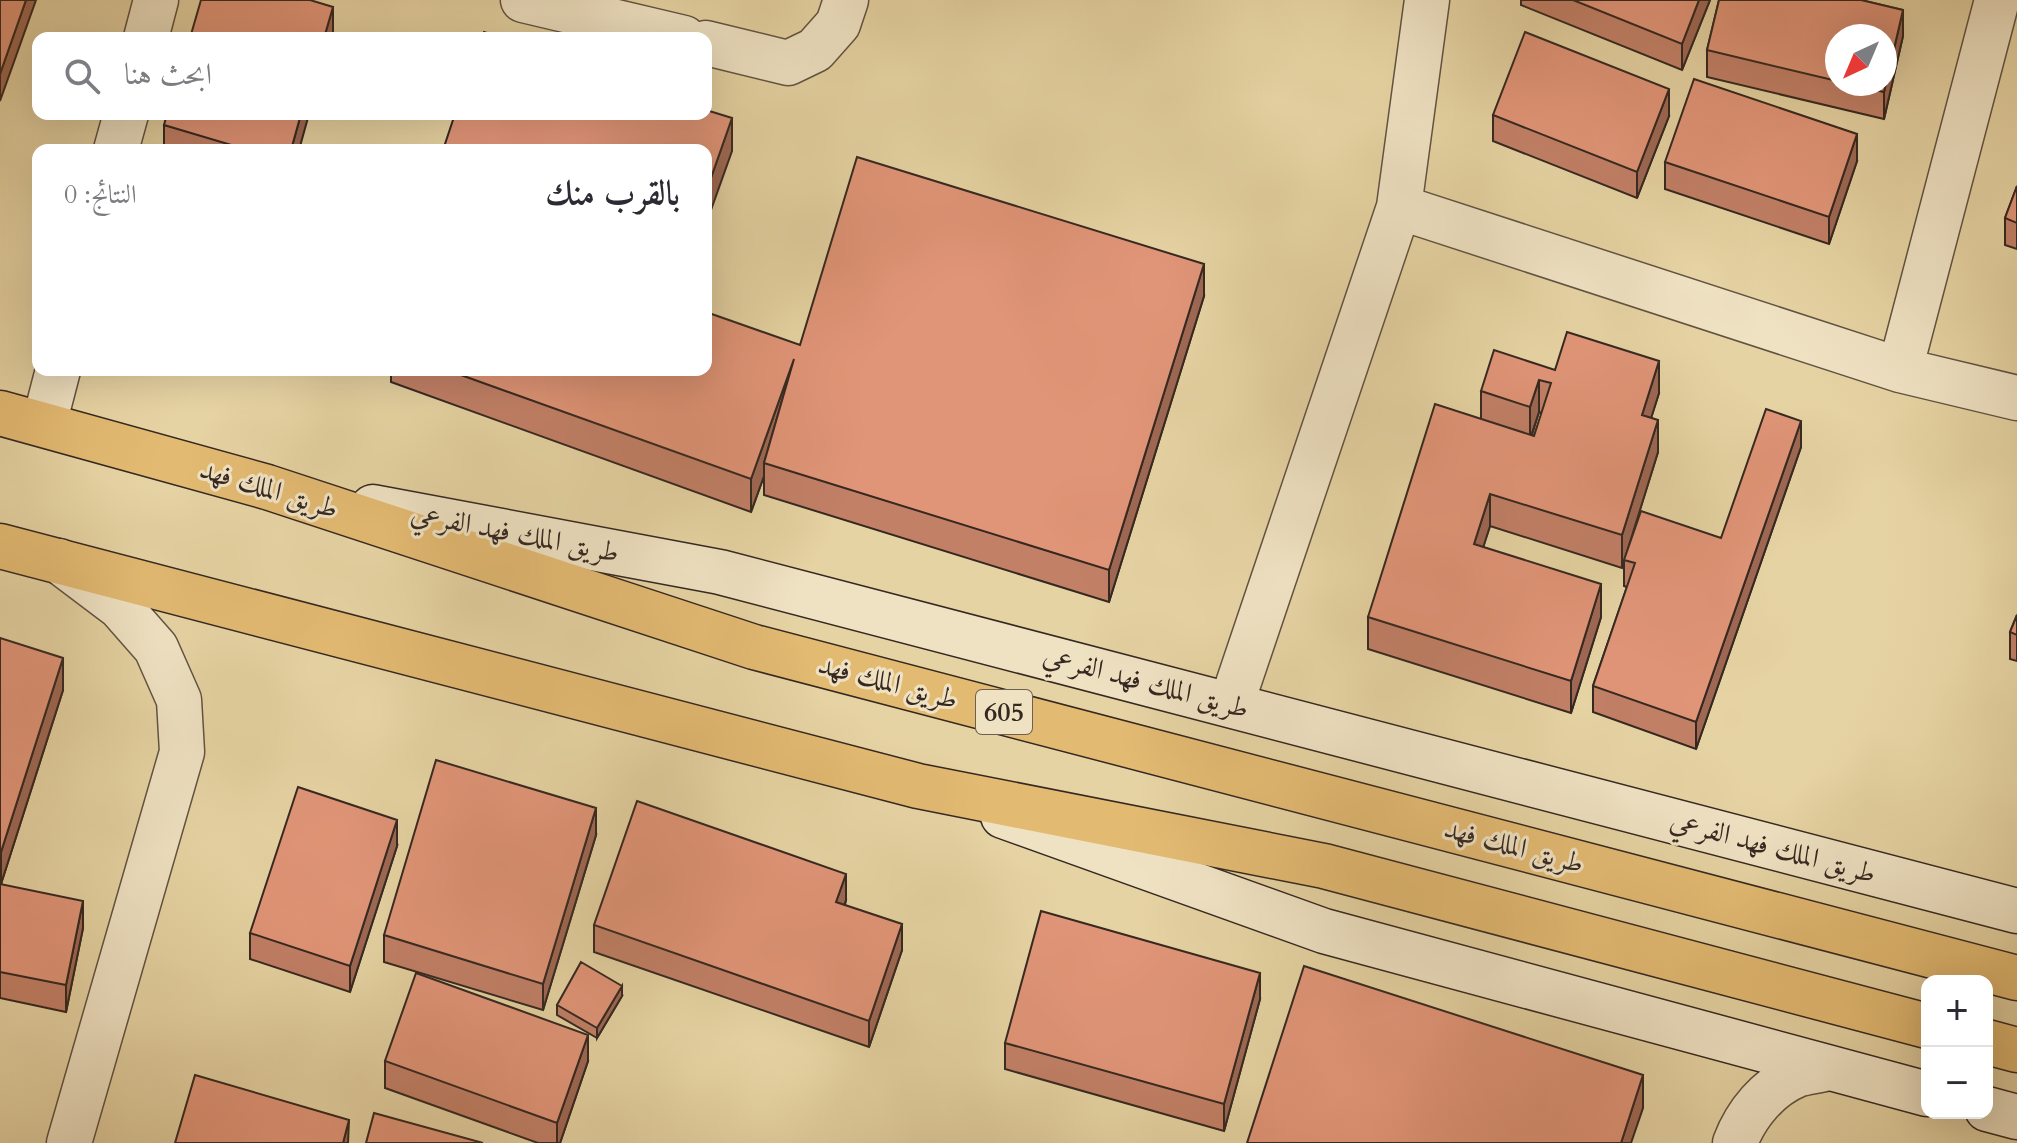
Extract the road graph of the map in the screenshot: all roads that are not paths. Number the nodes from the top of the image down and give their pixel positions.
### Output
1 (156, 0) edge
2 (523, 0) edge
3 (846, 0) edge
4 (1427, 0) edge
5 (1997, 0) edge
6 (148, 32) edge
7 (659, 32) edge
8 (712, 44) edge
9 (124, 120) edge
10 (118, 144) edge
11 (1399, 207) junction
12 (1900, 370) junction
13 (56, 376) edge
14 (2017, 398) edge
15 (0, 413) edge
16 (44, 424) junction
17 (267, 487) junction
18 (0, 546) edge
19 (59, 561) junction
20 (1231, 705) junction
21 (918, 786) junction
22 (2017, 911) edge
23 (2017, 978) edge
24 (1921, 1024) edge
25 (1993, 1044) edge
26 (2017, 1050) edge
27 (1828, 1068) junction
28 (1921, 1092) edge
29 (1993, 1111) edge
30 (2017, 1117) edge
31 (1735, 1141) edge
32 (69, 1143) edge

1 - 6 street
2 - 7 street
3 - 8 street
4 - 11 street
5 - 12 street
9 - 10 street
11 - 12 street
11 - 20 street
12 - 14 street
13 - 16 street
15 - 16 highway, طريق الملك فهد / 605
16 - 17 highway, طريق الملك فهد / 605
17 - 20 street, طريق الملك فهد الفرعي
17 - 23 highway, طريق الملك فهد / 605
18 - 19 highway
19 - 21 highway
19 - 32 street
20 - 22 street, طريق الملك فهد الفرعي
21 - 24 highway
21 - 27 street
25 - 26 highway
27 - 28 street
27 - 31 street
29 - 30 street

